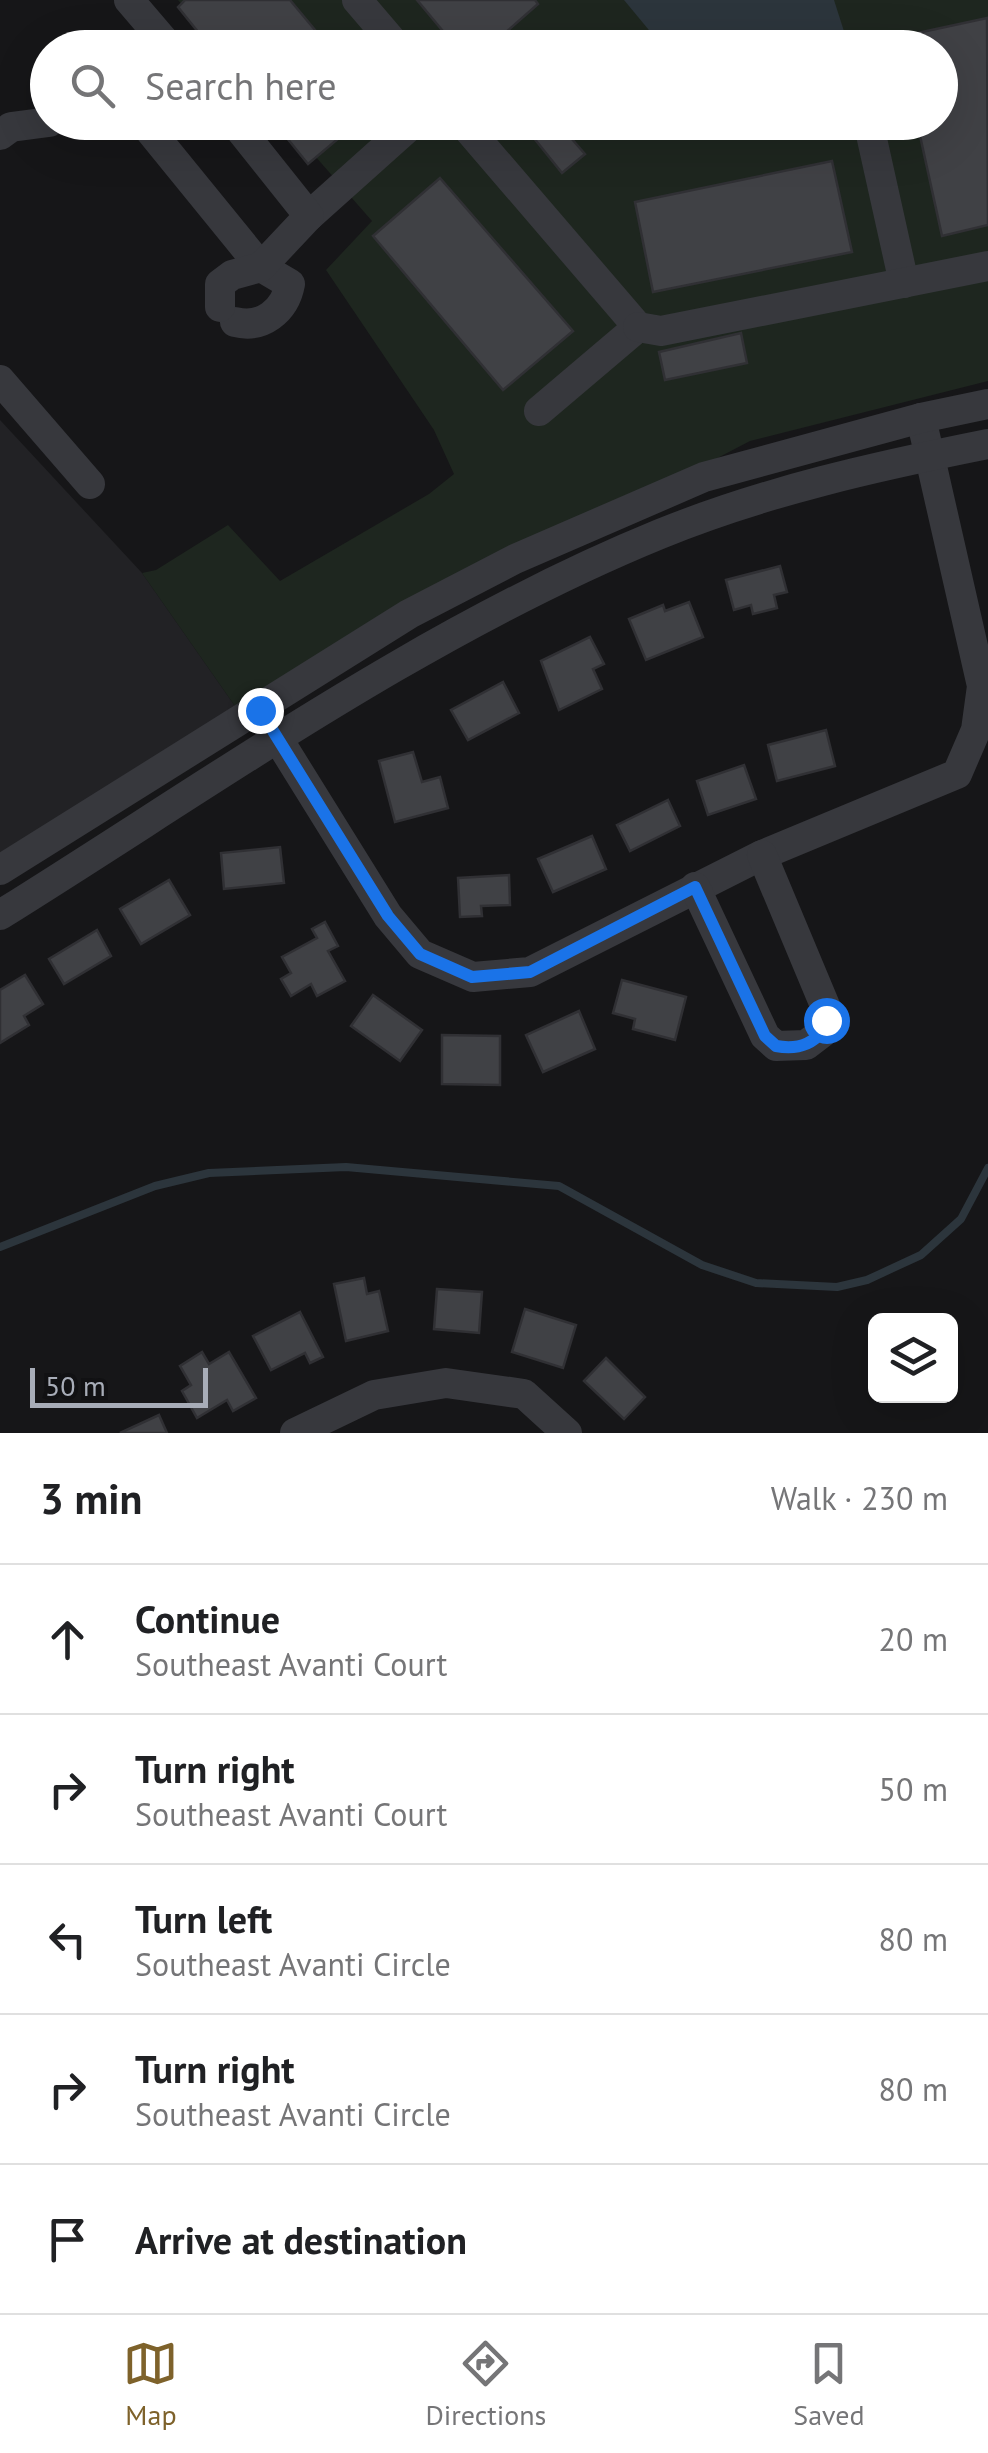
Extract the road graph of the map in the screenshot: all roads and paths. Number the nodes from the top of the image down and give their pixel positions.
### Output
1 (129, 0) edge
2 (357, 0) edge
3 (155, 30) edge
4 (383, 30) edge
5 (30, 124) edge
6 (0, 136) edge
7 (158, 140) edge
8 (248, 140) edge
9 (394, 140) edge
10 (477, 140) edge
11 (872, 140) edge
12 (309, 216) junction
13 (988, 266) edge
14 (262, 267) junction
15 (904, 283) junction
16 (638, 327) junction
17 (0, 380) edge
18 (988, 404) edge
19 (538, 411) dead end
20 (921, 418) junction
21 (988, 444) edge
22 (930, 456) junction
23 (90, 484) dead end
24 (584, 528) junction
25 (599, 560) junction
26 (260, 710) junction
27 (278, 741) junction
28 (762, 855) junction
29 (0, 870) edge
30 (695, 887) junction
31 (0, 915) edge
32 (295, 1433) edge
33 (567, 1433) edge

1 - 3 street
2 - 4 street
5 - 6 street
7 - 14 street
8 - 12 street
9 - 12 street
10 - 16 street
11 - 15 street
12 - 14 street
13 - 15 street
14 - 14 street
15 - 16 street
16 - 19 street
17 - 23 street
18 - 20 street
20 - 22 street
20 - 24 street
21 - 22 street
22 - 25 street
22 - 28 street
24 - 25 street
24 - 26 street
25 - 27 street
26 - 27 street
26 - 29 street
27 - 30 street
27 - 31 street
28 - 30 street
28 - 30 street
32 - 33 street

